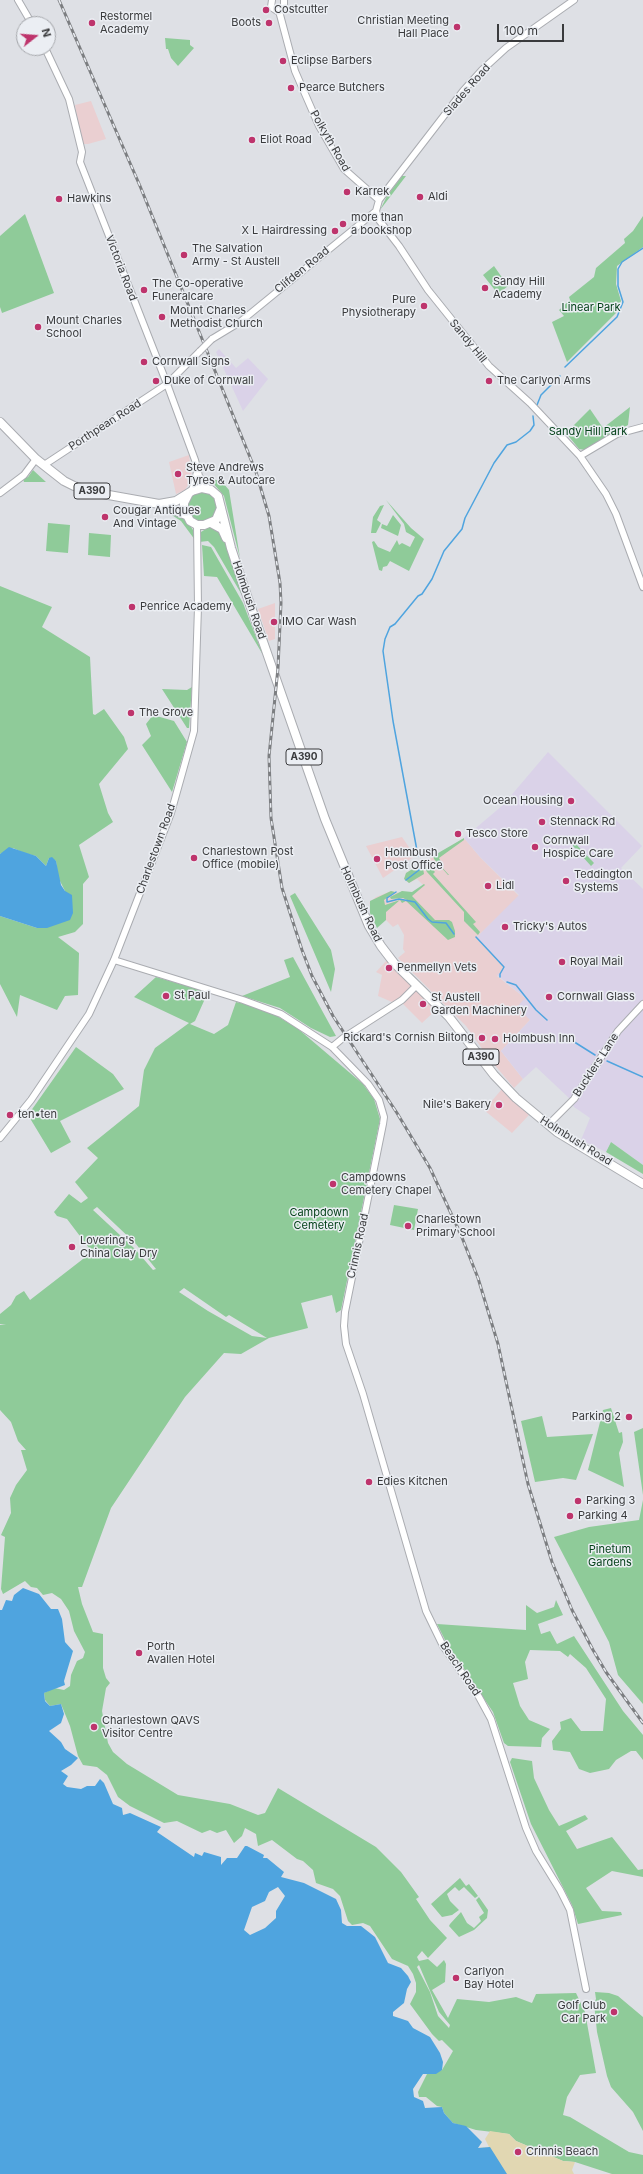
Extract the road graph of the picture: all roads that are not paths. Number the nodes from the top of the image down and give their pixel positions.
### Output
1 (18, 0) edge
2 (272, 0) edge
3 (284, 0) edge
4 (574, 0) edge
5 (280, 11) junction
6 (27, 16) edge
7 (49, 56) edge
8 (380, 200) junction
9 (376, 211) junction
10 (166, 384) junction
11 (0, 422) edge
12 (643, 427) edge
13 (0, 428) edge
14 (580, 456) junction
15 (35, 461) junction
16 (44, 465) junction
17 (198, 471) junction
18 (207, 488) junction
19 (191, 492) junction
20 (0, 493) edge
21 (145, 502) junction
22 (159, 504) junction
23 (221, 505) junction
24 (186, 515) junction
25 (211, 523) junction
26 (197, 525) junction
27 (231, 548) junction
28 (643, 587) edge
29 (114, 960) junction
30 (417, 985) junction
31 (643, 1004) edge
32 (332, 1047) junction
33 (548, 1125) junction
34 (0, 1138) edge
35 (643, 1184) edge
36 (346, 1344) joint
37 (586, 1989) dead end

1 - 6 street
2 - 5 street
3 - 5 street
4 - 8 street, Slades Road
5 - 8 street, Polkyth Road
7 - 10 street, Victoria Road
8 - 9 street
9 - 10 street, Clifden Road, bridge
9 - 14 street, Sandy Hill
10 - 16 street, Porthpean Road
10 - 17 street, Victoria Road
11 - 15 highway, A390
12 - 14 street
13 - 15 highway, A390
14 - 28 street, Sandy Hill
15 - 16 highway, A390
15 - 20 street
15 - 21 highway, A390
16 - 21 highway, A390
17 - 18 street, Victoria Road
17 - 19 street
18 - 19 highway, A390
18 - 23 highway, A390
19 - 22 highway, A390
19 - 24 highway
21 - 22 highway, A390
22 - 24 highway, A390
23 - 25 highway
23 - 27 highway, A390
24 - 26 highway, A390
25 - 26 highway
25 - 27 highway, A390
26 - 29 street, Charlestown Road
27 - 30 highway, Holmbush Road / A390
29 - 32 street, Crinnis Road
29 - 34 street, Charlestown Road
30 - 32 street
30 - 33 highway, Holmbush Road / A390
31 - 33 street, Bucklers Lane
32 - 36 street, Crinnis Road
33 - 35 highway, Holmbush Road / A390
36 - 37 street, Beach Road

